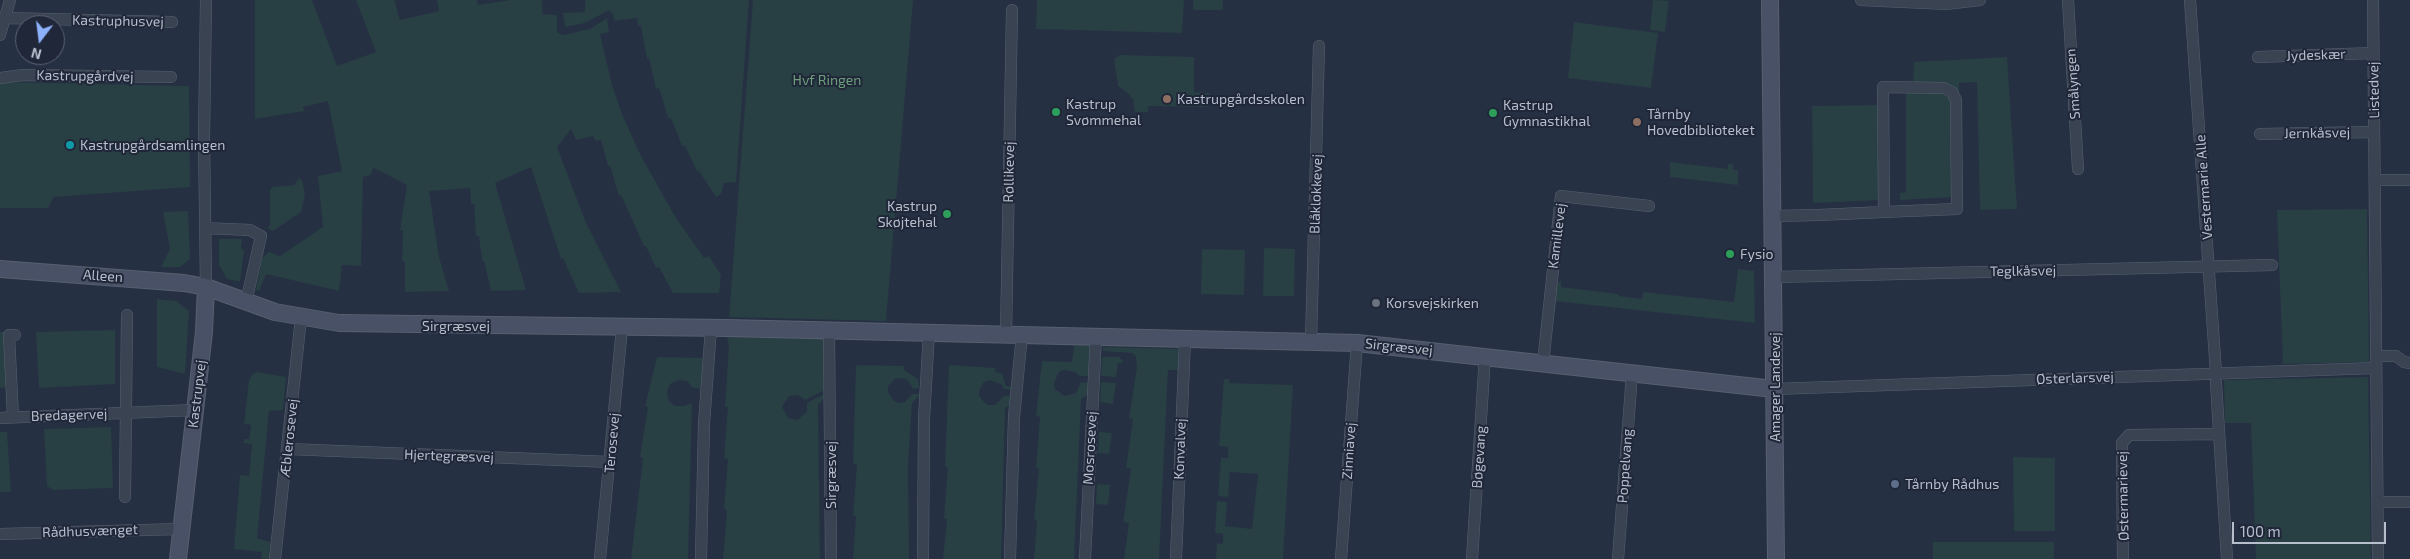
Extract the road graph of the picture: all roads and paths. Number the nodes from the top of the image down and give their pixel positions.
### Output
1 (10, 0) edge
2 (206, 0) edge
3 (1770, 0) edge
4 (1861, 0) edge
5 (1980, 0) edge
6 (2068, 0) edge
7 (2190, 0) edge
8 (2373, 0) edge
9 (1012, 10) dead end
10 (4, 18) junction
11 (172, 22) dead end
12 (0, 35) edge
13 (1319, 46) dead end
14 (2374, 54) junction
15 (2258, 57) dead end
16 (171, 77) dead end
17 (0, 78) edge
18 (2374, 132) junction
19 (2260, 134) dead end
20 (2078, 169) dead end
21 (2375, 180) junction
22 (2410, 180) edge
23 (1649, 206) dead end
24 (1884, 212) junction
25 (1774, 216) junction
26 (205, 228) junction
27 (2272, 265) dead end
28 (2209, 266) junction
29 (0, 269) edge
30 (1775, 278) junction
31 (206, 287) junction
32 (246, 302) junction
33 (127, 315) dead end
34 (301, 318) junction
35 (622, 328) junction
36 (711, 328) junction
37 (829, 331) junction
38 (930, 332) junction
39 (15, 334) dead end
40 (1006, 334) junction
41 (1022, 334) junction
42 (1096, 336) junction
43 (1185, 339) junction
44 (1311, 342) junction
45 (1357, 343) junction
46 (1485, 356) junction
47 (2376, 356) junction
48 (1542, 363) junction
49 (2410, 363) edge
50 (2376, 368) junction
51 (1632, 374) junction
52 (2216, 378) junction
53 (1774, 388) junction
54 (195, 410) junction
55 (126, 413) junction
56 (0, 418) edge
57 (13, 418) junction
58 (2220, 434) junction
59 (288, 449) junction
60 (610, 462) junction
61 (125, 497) dead end
62 (2378, 502) junction
63 (2410, 502) edge
64 (180, 530) junction
65 (0, 534) edge
66 (178, 559) edge
67 (275, 559) edge
68 (600, 559) edge
69 (700, 559) edge
70 (831, 559) edge
71 (923, 559) edge
72 (1010, 559) edge
73 (1085, 559) edge
74 (1176, 559) edge
75 (1341, 559) edge
76 (1472, 559) edge
77 (1618, 559) edge
78 (1776, 559) edge
79 (2123, 559) edge
80 (2228, 559) edge
81 (2378, 559) edge

1 - 10 street
2 - 26 street, Kastrupvej
3 - 25 street, Amager Landevej
4 - 5 street
6 - 20 street, Smålyngen
7 - 28 street, Vestermarie Alle
8 - 14 street, Listedvej
9 - 40 street, Røllikevej
10 - 11 street, Kastruphusvej
10 - 12 street
13 - 44 street, Blåklokkevej
14 - 15 street, Jydeskær
14 - 18 street, Listedvej
16 - 17 street, Kastrupgårdvej
18 - 19 street, Jernkåsvej
18 - 21 street, Listedvej
21 - 22 street
21 - 47 street, Listedvej
23 - 48 street, Kamillevej
24 - 24 street
24 - 25 street
25 - 30 street, Amager Landevej
26 - 31 street, Kastrupvej
26 - 32 street
27 - 28 street, Teglkåsvej
28 - 30 street, Teglkåsvej
28 - 52 street, Vestermarie Alle
29 - 31 street, Alleen
30 - 53 street, Amager Landevej
31 - 32 street, Sirgræsvej
31 - 54 street, Kastrupvej
32 - 34 street, Sirgræsvej
33 - 55 street, Bredagervej
34 - 35 street, Sirgræsvej
34 - 59 street, Æblerosevej
35 - 36 street, Sirgræsvej
35 - 60 street, Terosevej
36 - 37 street, Sirgræsvej
36 - 69 street
37 - 38 street, Sirgræsvej
37 - 70 street, Sirgræsvej
38 - 40 street, Sirgræsvej
38 - 71 street
39 - 57 street, Bredagervej
40 - 41 street, Sirgræsvej
41 - 42 street, Sirgræsvej
41 - 72 street
42 - 43 street, Sirgræsvej
42 - 73 street, Mosrosevej
43 - 44 street, Sirgræsvej
43 - 74 street, Konvalvej
44 - 45 street, Sirgræsvej
45 - 46 street, Sirgræsvej
45 - 75 street, Zinniavej
46 - 48 street, Sirgræsvej
46 - 76 street, Bøgevang
47 - 49 street
47 - 50 street, Listedvej
48 - 51 street, Sirgræsvej
50 - 52 street, Østerlarsvej
50 - 62 street, Listedvej
51 - 53 street, Sirgræsvej
51 - 77 street, Poppelvang
52 - 53 street, Østerlarsvej
52 - 58 street, Vestermarie Alle
53 - 78 street, Amager Landevej
54 - 55 street, Bredagervej
54 - 64 street, Kastrupvej
55 - 57 street, Bredagervej
55 - 61 street, Bredagervej
56 - 57 street, Bredagervej
58 - 79 street, Østermarievej
58 - 80 street, Vestermarie Alle
59 - 60 street, Hjertegræsvej
59 - 67 street, Æblerosevej
60 - 68 street, Terosevej
62 - 63 street
62 - 81 street, Listedvej
64 - 65 street, Rådhusvænget
64 - 66 street, Kastrupvej

